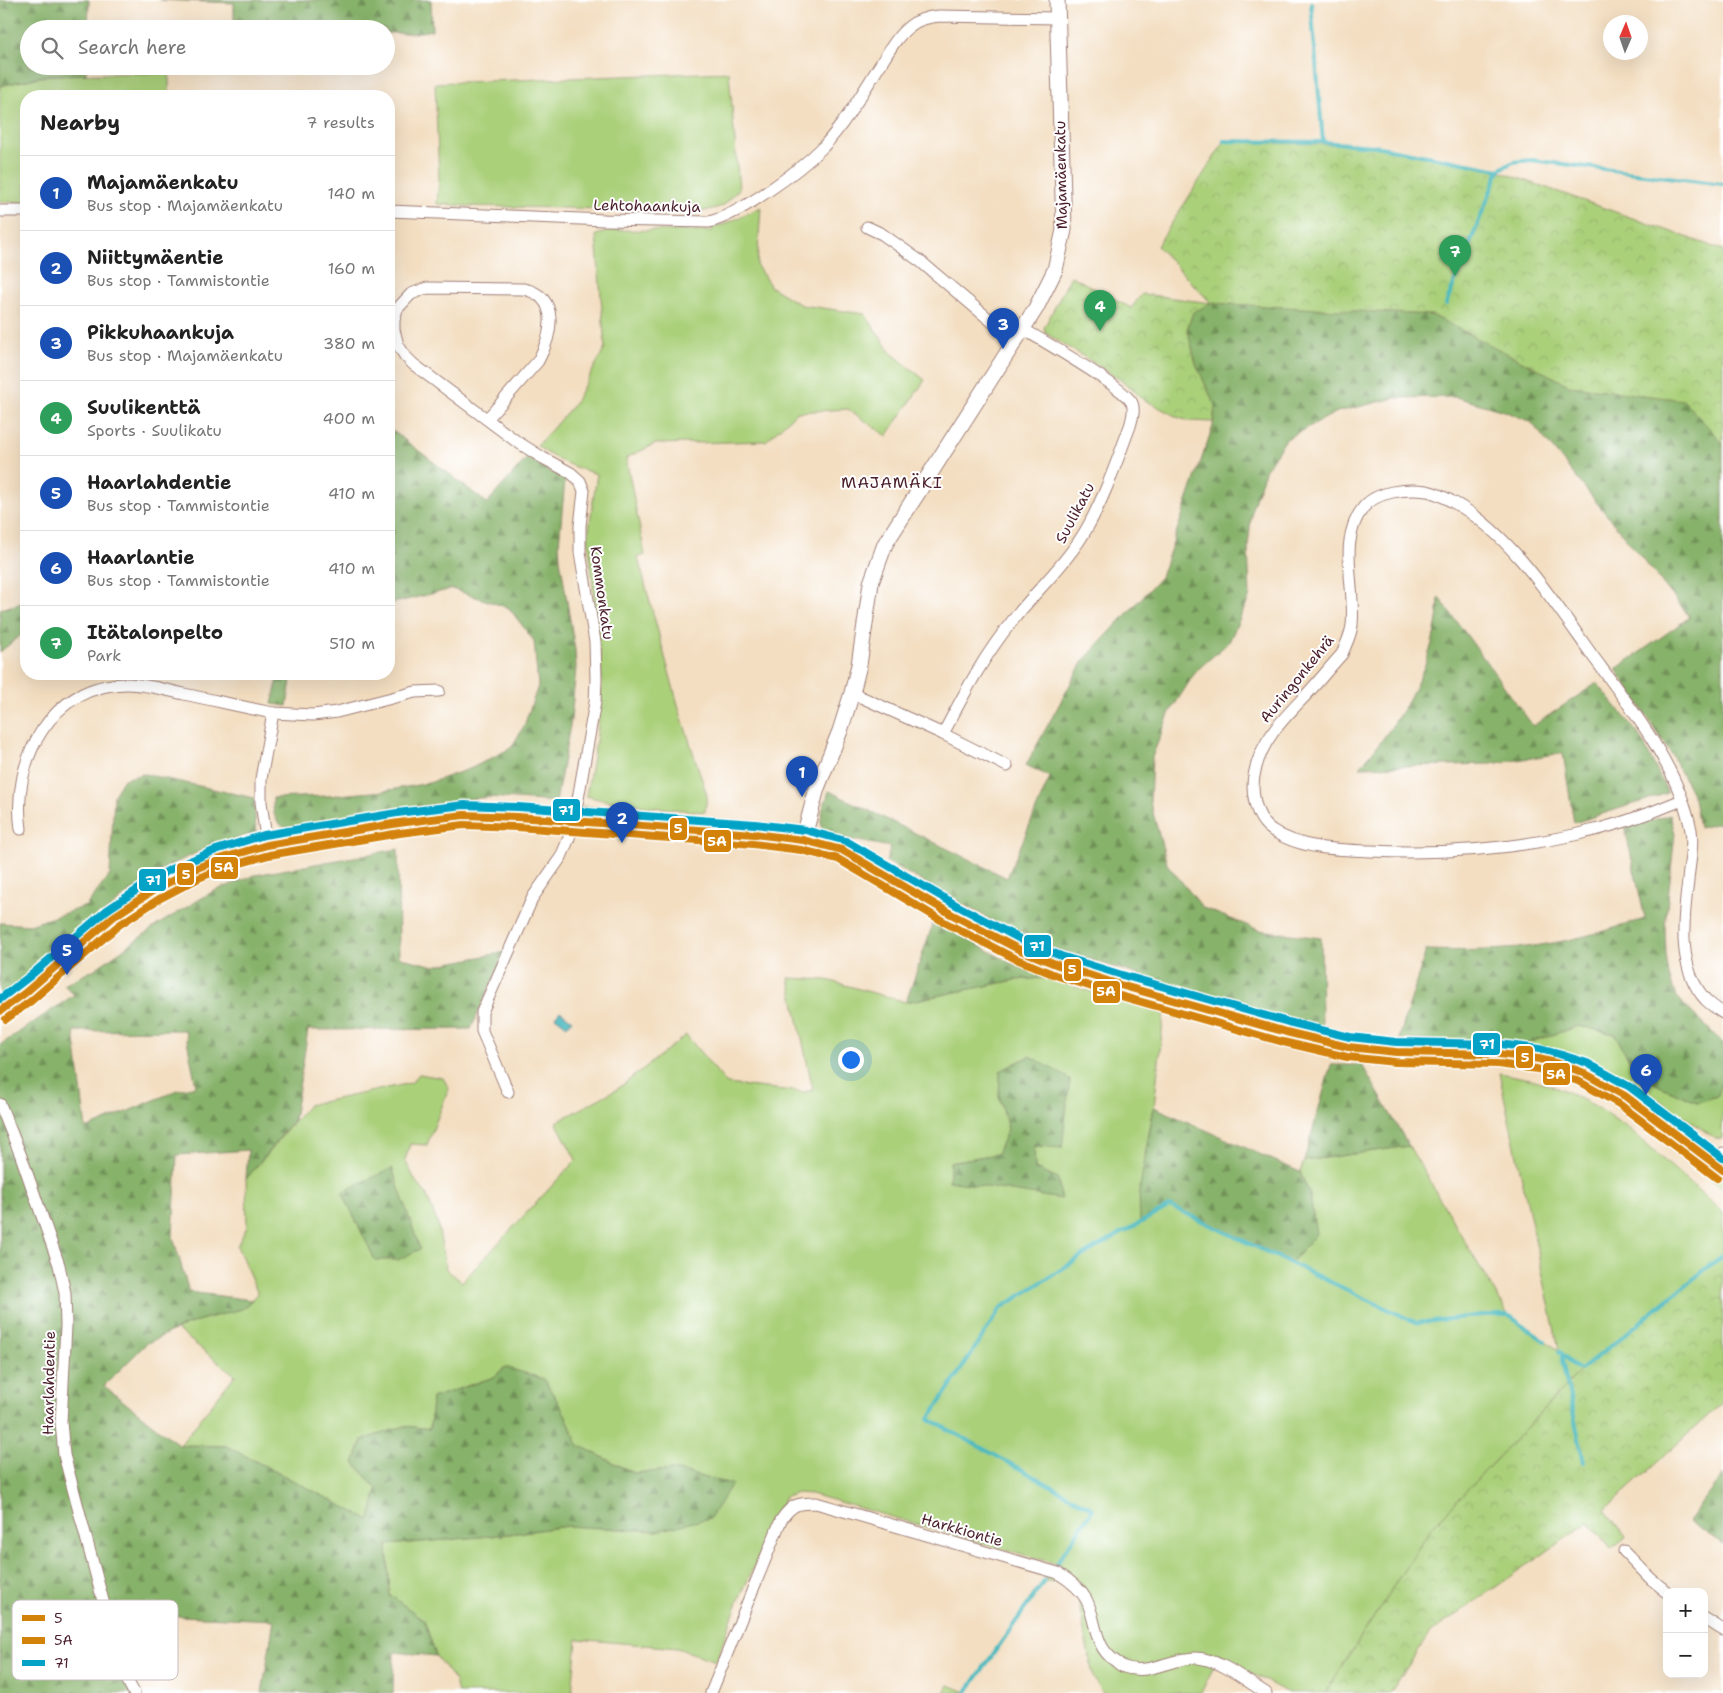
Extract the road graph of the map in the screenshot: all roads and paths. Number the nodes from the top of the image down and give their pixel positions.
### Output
1 (1057, 0) edge
2 (1057, 18) junction
3 (0, 211) edge
4 (20, 211) edge
5 (395, 211) edge
6 (867, 227) dead end
7 (395, 316) edge
8 (1019, 335) junction
9 (395, 337) edge
10 (488, 418) junction
11 (439, 691) dead end
12 (852, 693) junction
13 (273, 713) junction
14 (943, 734) junction
15 (1007, 766) dead end
16 (1682, 800) junction
17 (572, 821) junction
18 (21, 829) dead end
19 (803, 840) junction
20 (266, 845) junction
21 (0, 1011) edge
22 (1723, 1014) edge
23 (508, 1092) dead end
24 (0, 1104) edge
25 (1720, 1162) edge
26 (1624, 1551) dead end
27 (1663, 1589) edge
28 (103, 1600) edge
29 (1708, 1621) edge
30 (1723, 1630) edge
31 (127, 1680) edge
32 (134, 1693) edge
33 (712, 1693) edge
34 (1266, 1693) edge

1 - 2 street, Majamäenkatu
2 - 5 street, Lehtohaankuja
2 - 8 street, Majamäenkatu
3 - 4 street
6 - 8 street, Suulikatu
7 - 10 street, Kommonkatu
8 - 12 street, Majamäenkatu
8 - 14 street, Suulikatu
9 - 10 street, Kommonkatu
10 - 17 street, Kommonkatu
11 - 13 street
12 - 14 street
12 - 19 street, Majamäenkatu
13 - 18 street
13 - 20 street
14 - 15 street
16 - 16 street, Auringonkehrä
16 - 22 street, Auringonkehrä
17 - 19 street
17 - 20 street
17 - 23 street, Kommonkatu
19 - 25 street
20 - 21 street
24 - 28 street, Haarlahdentie
26 - 27 street
29 - 30 street
31 - 32 street, Haarlahdentie
33 - 34 street, Harkkiontie

